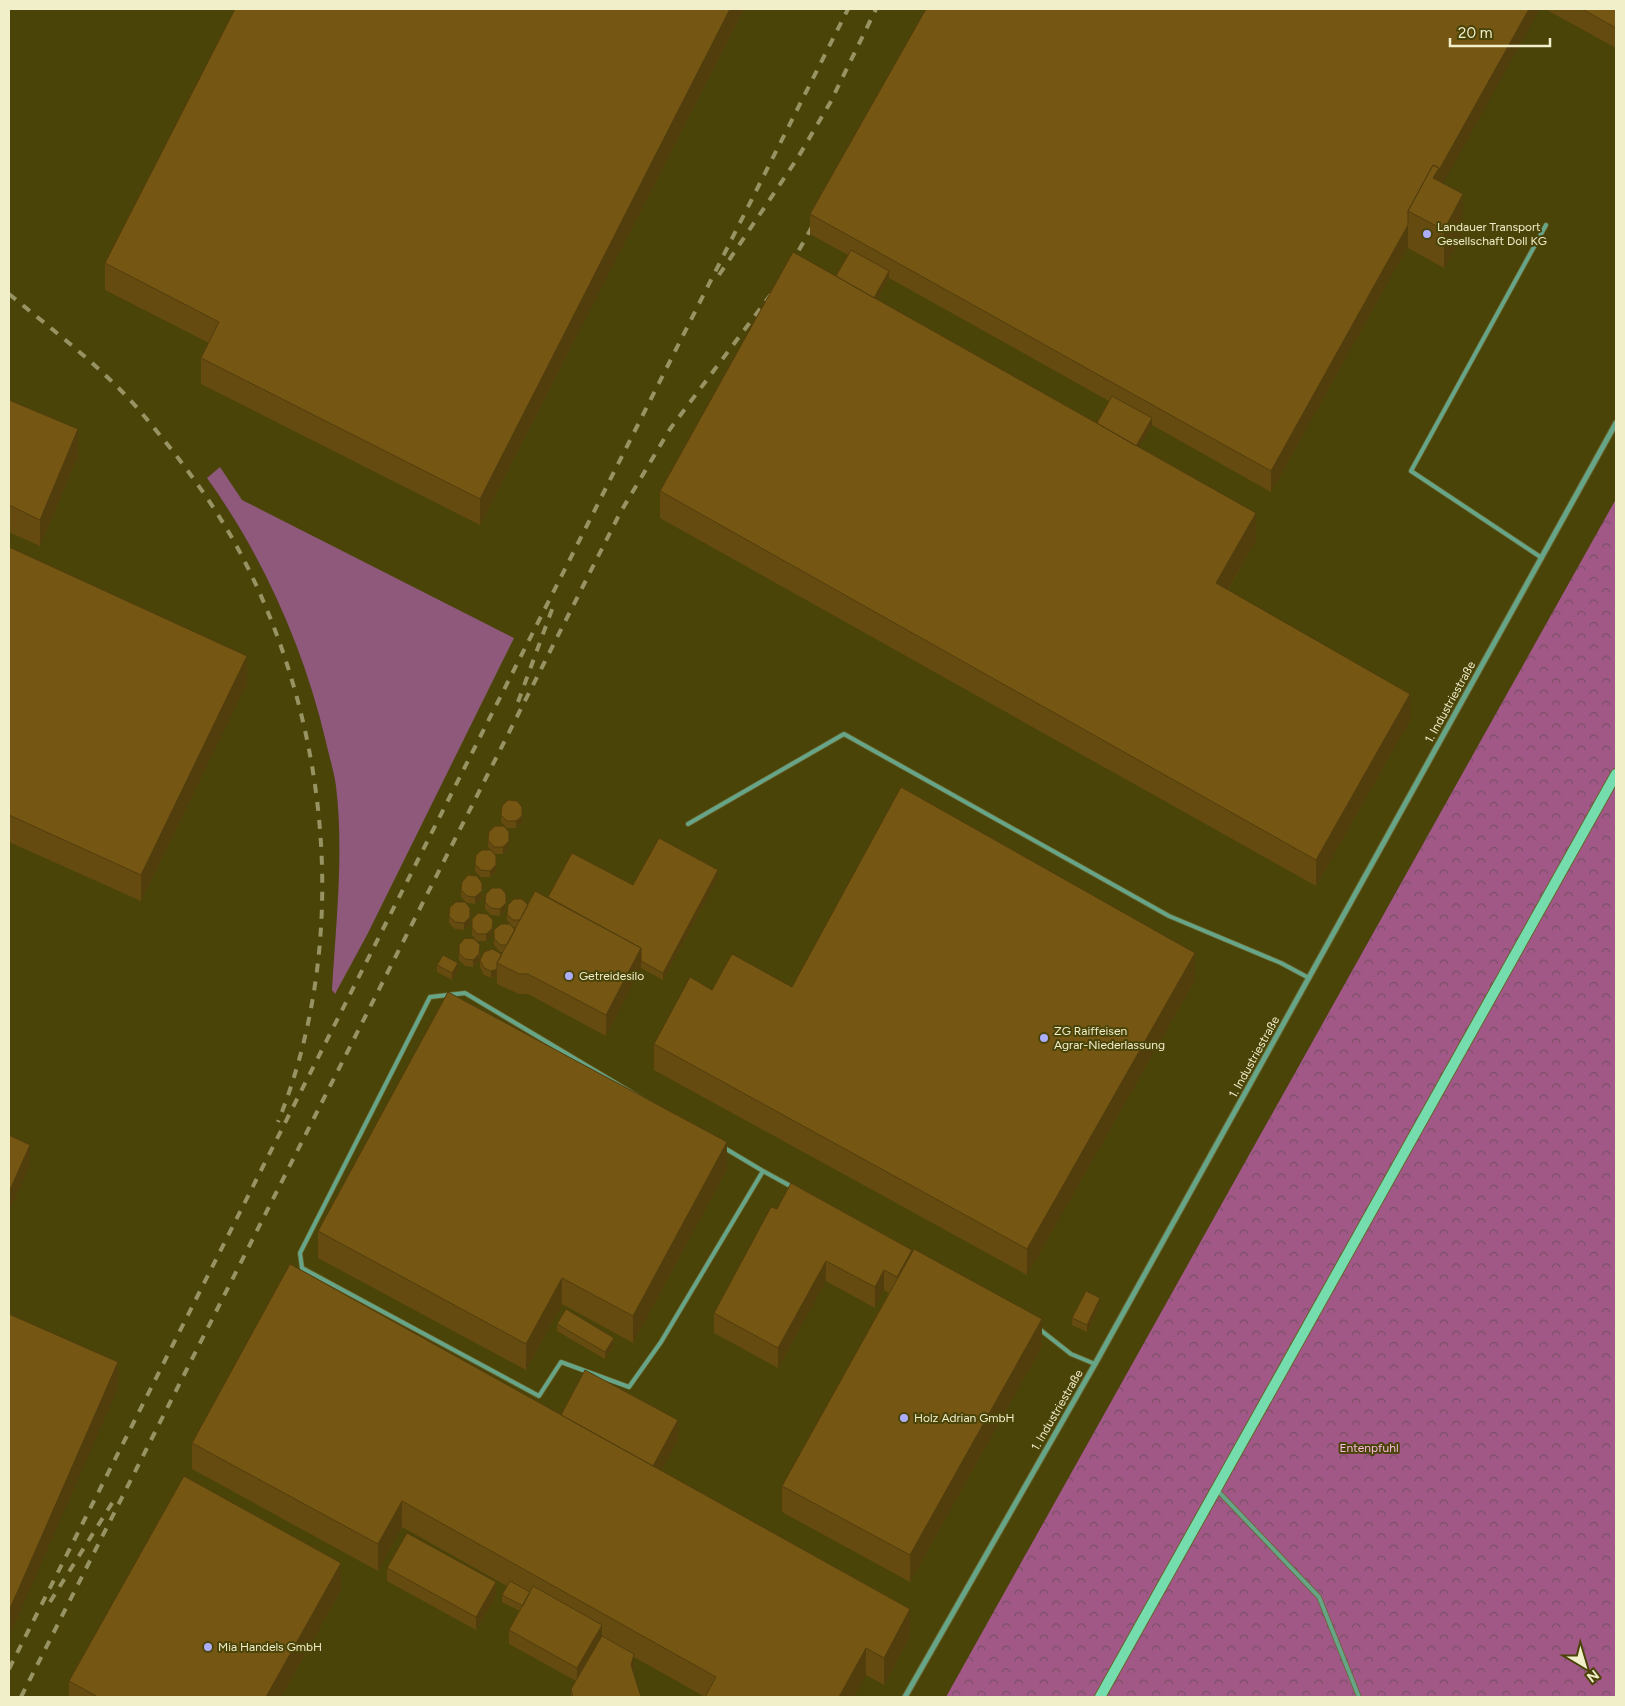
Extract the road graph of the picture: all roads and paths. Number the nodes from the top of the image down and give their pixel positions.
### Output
1 (1546, 225) dead end
2 (1616, 423) edge
3 (1542, 558) junction
4 (1616, 774) edge
5 (688, 824) dead end
6 (1309, 978) junction
7 (763, 1171) junction
8 (797, 1190) edge
9 (1033, 1325) edge
10 (1095, 1364) junction
11 (1216, 1489) junction
12 (905, 1697) edge
13 (1100, 1697) edge
14 (1359, 1697) edge

1 - 3 lane
2 - 3 street, 1. Industriestraße
3 - 6 street, 1. Industriestraße
4 - 11 main road
5 - 6 lane
6 - 10 street, 1. Industriestraße
7 - 7 lane
7 - 8 lane
9 - 10 lane
10 - 12 street, 1. Industriestraße
11 - 13 main road
11 - 14 lane

